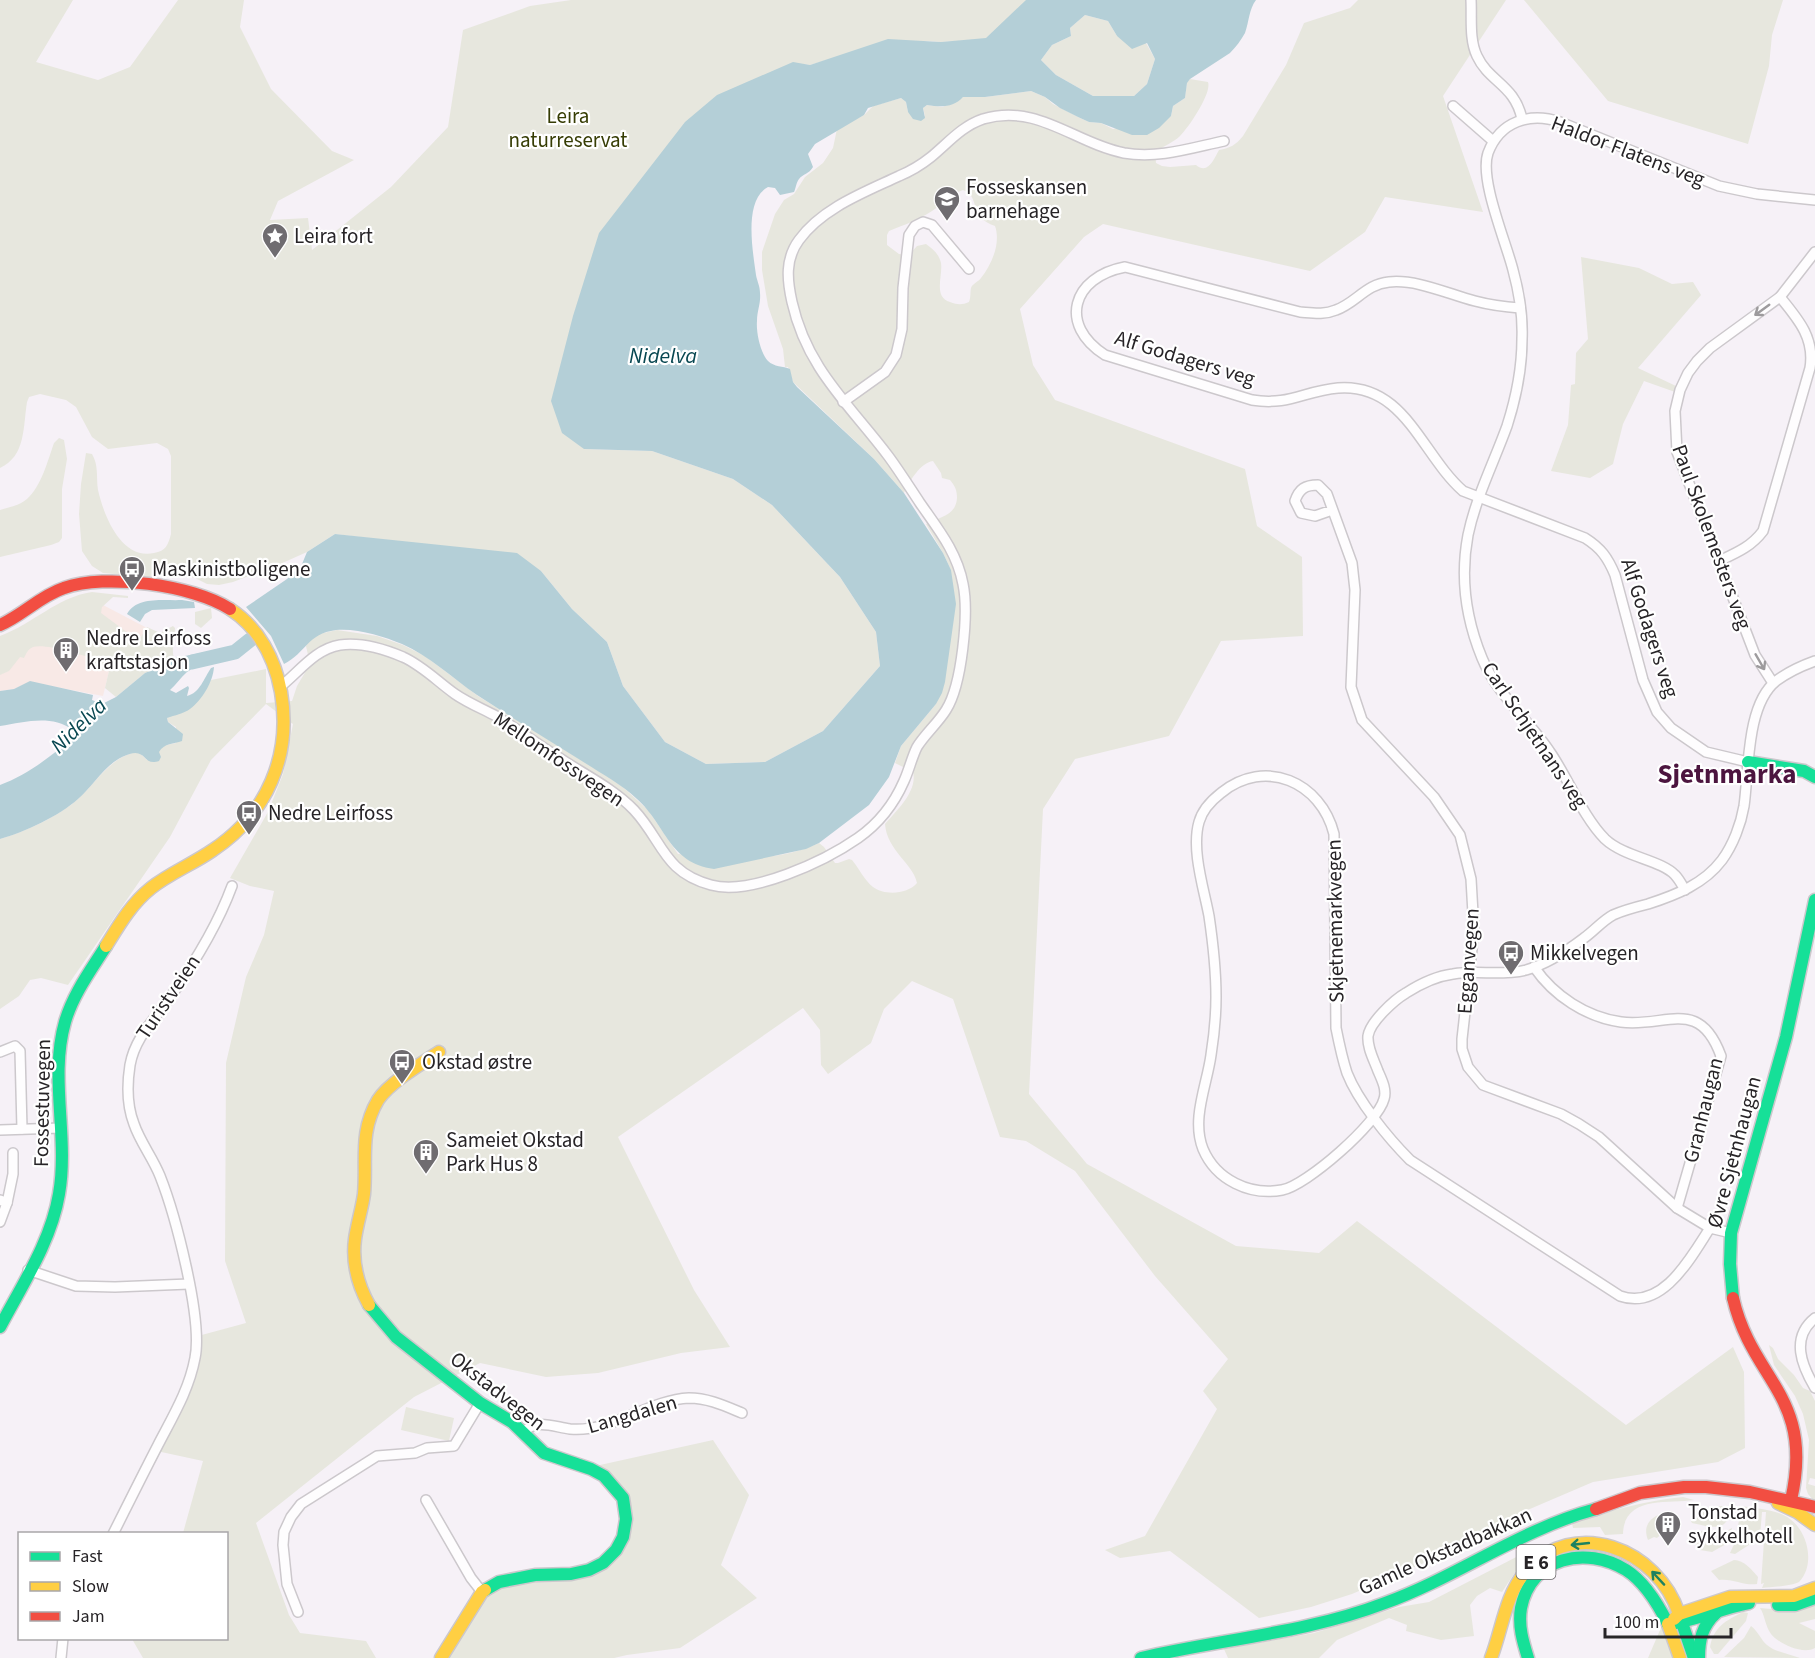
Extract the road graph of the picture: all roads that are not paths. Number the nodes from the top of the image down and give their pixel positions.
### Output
1 (1471, 0) edge
2 (1453, 106) dead end
3 (1522, 119) junction
4 (1224, 141) dead end
5 (1493, 141) junction
6 (1815, 200) edge
7 (1815, 252) edge
8 (969, 270) dead end
9 (1780, 297) junction
10 (1520, 308) junction
11 (843, 402) junction
12 (1479, 497) junction
13 (1332, 510) dead end
14 (1719, 561) junction
15 (0, 625) edge
16 (1815, 661) edge
17 (1773, 683) junction
18 (280, 687) junction
19 (1748, 762) junction
20 (1815, 777) edge
21 (232, 886) dead end
22 (1685, 890) junction
23 (1815, 900) edge
24 (1534, 967) junction
25 (1470, 973) junction
26 (0, 1052) edge
27 (439, 1052) dead end
28 (1374, 1116) junction
29 (61, 1128) junction
30 (22, 1129) junction
31 (0, 1130) edge
32 (14, 1153) dead end
33 (4, 1201) edge
34 (1677, 1208) junction
35 (0, 1222) edge
36 (1710, 1228) junction
37 (1731, 1233) junction
38 (28, 1270) junction
39 (189, 1284) junction
40 (1815, 1318) edge
41 (0, 1327) edge
42 (1815, 1388) edge
43 (480, 1403) junction
44 (742, 1413) dead end
45 (523, 1433) junction
46 (426, 1500) dead end
47 (1790, 1504) junction
48 (1815, 1507) edge
49 (1815, 1525) edge
50 (114, 1532) edge
51 (1815, 1588) edge
52 (482, 1592) junction
53 (1815, 1598) edge
54 (1720, 1611) junction
55 (298, 1612) dead end
56 (1681, 1619) junction
57 (1668, 1624) junction
58 (63, 1640) edge
59 (61, 1658) edge
60 (441, 1658) edge
61 (1141, 1658) edge
62 (1491, 1658) edge
63 (1528, 1658) edge
64 (1680, 1658) edge
65 (1694, 1658) edge
66 (1699, 1658) edge

1 - 3 street
2 - 5 street
3 - 5 street, Haldor Flatens veg
3 - 6 street, Haldor Flatens veg
4 - 11 street, Mellomfossvegen
5 - 10 street
7 - 9 street, Paul Skolemesters veg
8 - 11 street
9 - 14 street
9 -> 14 street, Paul Skolemesters veg
10 - 12 street
10 - 12 street, Alf Godagers veg
11 - 18 street, Mellomfossvegen
12 - 19 street, Alf Godagers veg
12 - 22 street, Carl Schjetnans veg
13 - 25 street, Egganvegen
14 -> 17 street, Paul Skolemesters veg
15 - 18 main road, Fossestuvegen
16 - 17 street
17 - 19 street
18 - 29 main road, Fossestuvegen
19 - 20 main road, Alf Godagers veg
19 - 22 street
21 - 39 street, Turistveien
22 - 24 street
23 - 37 main road, Øvre Sjetnhaugan
24 - 25 street
24 - 34 street, Granhaugan
25 - 28 street
25 - 34 street, Egganvegen
26 - 30 street
27 - 43 main road, Okstadvegen
28 - 28 street, Skjetnemarkvegen
28 - 36 street, Skjetnemarkvegen
29 - 30 street
29 - 38 main road, Fossestuvegen
30 - 31 street
32 - 33 street
33 - 35 street
34 - 36 street, Egganvegen
36 - 37 street, Egganvegen
37 - 47 main road, Øvre Sjetnhaugan
38 - 39 street
38 - 41 main road, Fossestuvegen
39 - 50 street, Turistveien
40 - 42 street
43 - 45 main road, Okstadvegen
43 - 55 street
44 - 45 street, Langdalen
45 - 52 main road, Okstadvegen
46 - 52 street
47 - 48 main road, Gamle Okstadbakkan
47 - 49 main road, Gamle Okstadbakkan
47 - 61 main road, Gamle Okstadbakkan
51 - 56 main road
52 - 60 main road
53 - 54 main road
54 - 56 main road
54 - 66 main road
56 - 57 main road
56 -> 62 main road, E 6
56 - 65 main road
57 - 63 main road, E 6
57 - 64 main road
58 - 59 street

